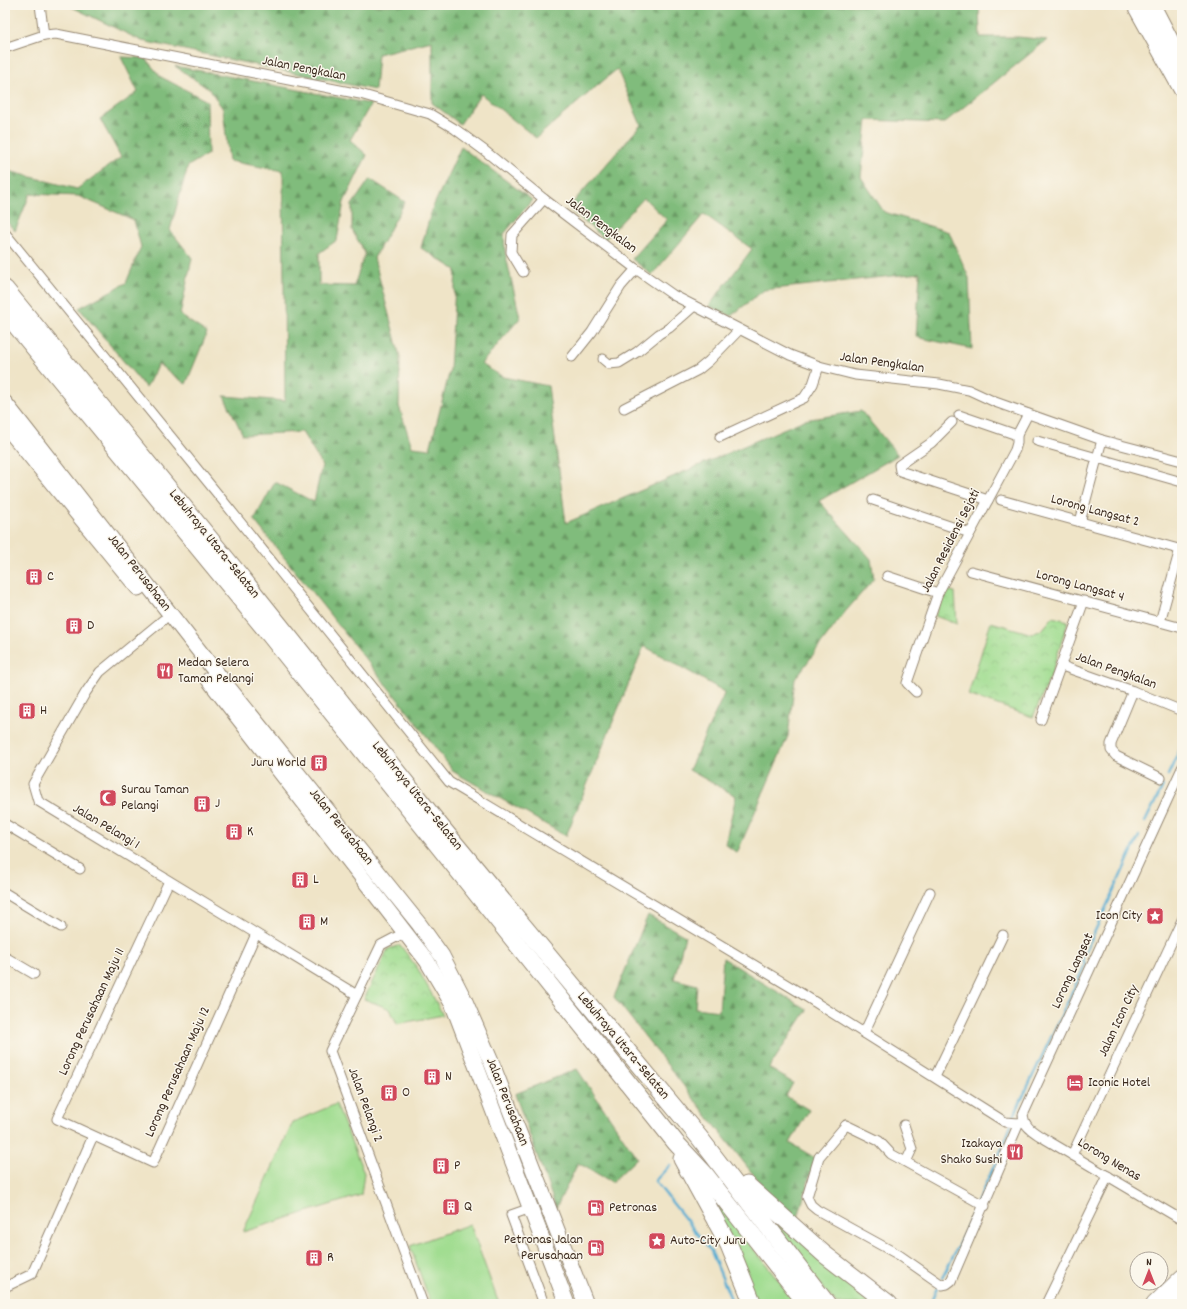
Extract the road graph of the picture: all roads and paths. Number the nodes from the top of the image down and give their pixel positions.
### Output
1 (40, 5) edge
2 (1135, 5) edge
3 (1152, 5) edge
4 (44, 35) junction
5 (5, 48) edge
6 (1182, 63) edge
7 (1182, 90) edge
8 (544, 199) junction
9 (5, 233) edge
10 (636, 269) junction
11 (522, 272) dead end
12 (5, 289) edge
13 (694, 306) junction
14 (5, 312) edge
15 (739, 330) junction
16 (572, 357) dead end
17 (603, 359) dead end
18 (818, 366) junction
19 (5, 403) edge
20 (624, 408) dead end
21 (1028, 414) junction
22 (959, 415) dead end
23 (952, 422) dead end
24 (5, 425) edge
25 (1017, 435) junction
26 (720, 437) dead end
27 (1102, 440) junction
28 (1038, 441) dead end
29 (1097, 459) junction
30 (1182, 461) edge
31 (1182, 482) edge
32 (873, 500) dead end
33 (988, 500) junction
34 (1001, 500) dead end
35 (1080, 522) junction
36 (970, 533) junction
37 (1181, 550) edge
38 (971, 571) dead end
39 (887, 576) dead end
40 (938, 593) junction
41 (1084, 601) junction
42 (163, 620) junction
43 (1160, 622) junction
44 (1182, 628) edge
45 (1062, 666) junction
46 (1134, 691) junction
47 (916, 692) dead end
48 (1182, 711) edge
49 (1041, 720) dead end
50 (1182, 768) edge
51 (1161, 778) dead end
52 (5, 824) edge
53 (80, 869) dead end
54 (169, 881) junction
55 (930, 892) dead end
56 (5, 893) edge
57 (1182, 920) edge
58 (61, 927) dead end
59 (404, 933) junction
60 (256, 934) junction
61 (1004, 935) dead end
62 (5, 957) edge
63 (34, 974) dead end
64 (357, 995) junction
65 (864, 1033) junction
66 (935, 1077) junction
67 (1016, 1122) junction
68 (904, 1125) dead end
69 (93, 1136) junction
70 (699, 1137) junction
71 (676, 1143) junction
72 (1072, 1155) junction
73 (906, 1162) junction
74 (1108, 1176) junction
75 (980, 1203) junction
76 (531, 1208) junction
77 (1182, 1220) edge
78 (1182, 1278) edge
79 (5, 1287) edge
80 (1182, 1295) edge
81 (423, 1304) edge
82 (544, 1304) edge
83 (567, 1304) edge
84 (586, 1304) edge
85 (753, 1304) edge
86 (807, 1304) edge
87 (827, 1304) edge
88 (889, 1304) edge
89 (1046, 1304) edge
90 (1154, 1304) edge
91 (1172, 1304) edge

1 - 4 street
2 - 7 highway
3 - 6 highway
4 - 5 street, Jalan Pengkalan
4 - 8 street, Jalan Pengkalan
8 - 10 street, Jalan Pengkalan
8 - 11 street
9 - 65 street, Lorong Nenas
10 - 13 street, Jalan Pengkalan
10 - 16 street
12 - 70 highway, Lebuhraya Utara–Selatan
13 - 15 street, Jalan Pengkalan
13 - 17 street
14 - 71 highway, Lebuhraya Utara–Selatan
15 - 18 street, Jalan Pengkalan
15 - 20 street
18 - 21 street, Jalan Pengkalan
18 - 26 street
19 - 84 main road, Jalan Perusahaan
21 - 25 street
21 - 27 street, Jalan Pengkalan
22 - 25 street
23 - 33 street
24 - 42 main road, Jalan Perusahaan
25 - 33 street, Jalan Residensi Sejati
27 - 29 street
27 - 30 street, Jalan Pengkalan
28 - 29 street
29 - 31 street
29 - 35 street
32 - 36 street
33 - 36 street, Jalan Residensi Sejati
34 - 35 street, Lorong Langsat 2
35 - 37 street, Lorong Langsat 2
36 - 40 street, Jalan Residensi Sejati
37 - 43 street
38 - 41 street, Lorong Langsat 4
39 - 40 street
40 - 47 street, Jalan Residensi Sejati
41 - 43 street, Lorong Langsat 4
41 - 45 street
42 - 54 street, Jalan Pelangi 1
42 - 59 main road, Jalan Perusahaan
43 - 44 street, Lorong Langsat 4
45 - 46 street, Jalan Pengkalan
45 - 49 street
46 - 48 street, Jalan Pengkalan
46 - 51 street
50 - 67 street, Lorong Langsat
52 - 53 street
54 - 60 street, Jalan Pelangi 1
54 - 69 street, Lorong Perusahaan Maju 11
55 - 65 street
56 - 58 street
57 - 72 street, Jalan Icon City
59 - 64 street, Jalan Pelangi 2
59 - 76 main road, Jalan Perusahaan
60 - 64 street, Jalan Pelangi 1
60 - 69 street, Lorong Perusahaan Maju 12
61 - 66 street
62 - 63 street
64 - 81 street, Jalan Pelangi 2
65 - 66 street, Lorong Nenas
66 - 67 street, Lorong Nenas
67 - 72 street, Lorong Nenas
67 - 75 street, Lorong Langsat
68 - 73 street
69 - 79 street
70 - 87 highway, Lebuhraya Utara–Selatan
70 - 88 highway
71 - 85 highway
71 - 86 highway, Lebuhraya Utara–Selatan
72 - 74 street, Lorong Nenas
73 - 75 street
73 - 75 street, Lorong Langsat
74 - 77 street, Lorong Nenas
74 - 89 street
76 - 82 street
76 - 83 main road, Jalan Perusahaan
78 - 90 main road
80 - 91 main road

